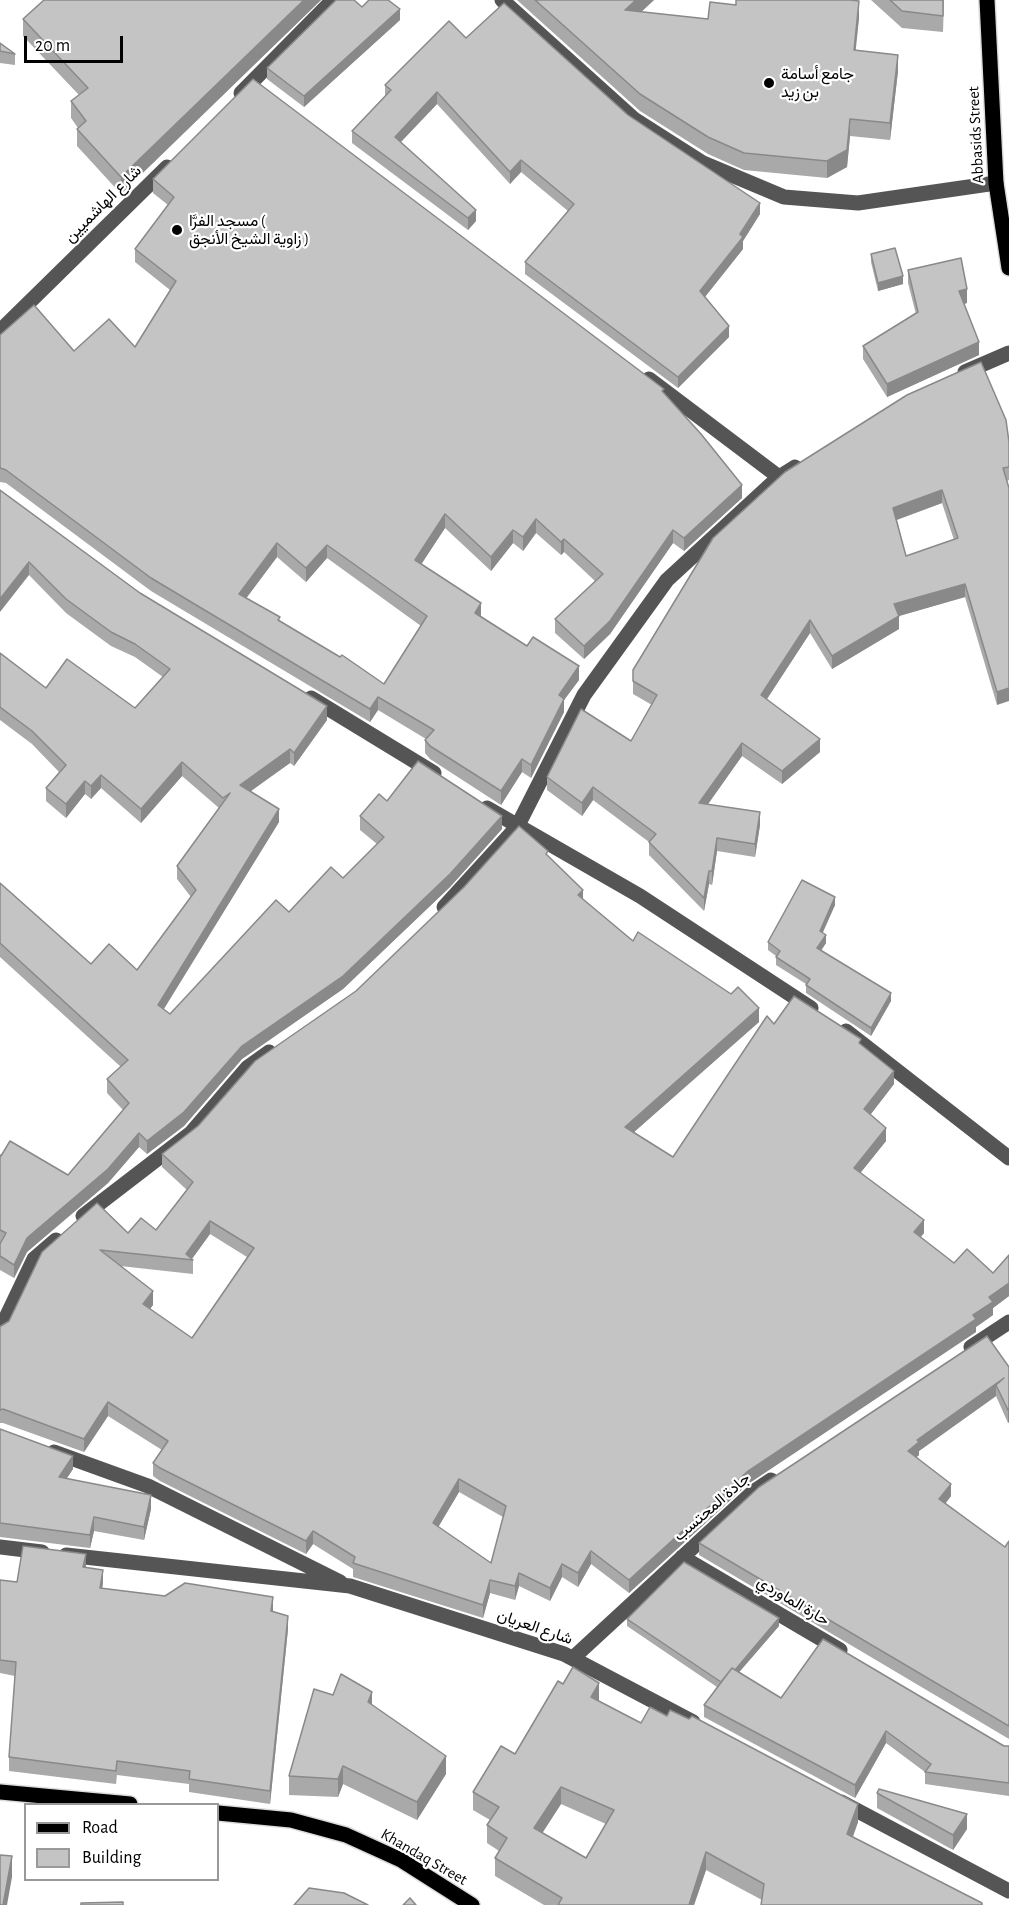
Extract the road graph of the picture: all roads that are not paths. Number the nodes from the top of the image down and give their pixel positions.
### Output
1 (333, 0) edge
2 (502, 0) edge
3 (987, 0) edge
4 (228, 106) edge
5 (178, 156) edge
6 (996, 183) junction
7 (1009, 268) edge
8 (0, 331) edge
9 (1009, 353) edge
10 (635, 369) edge
11 (955, 376) edge
12 (807, 459) edge
13 (778, 477) junction
14 (296, 689) edge
15 (443, 779) edge
16 (471, 797) edge
17 (517, 827) junction
18 (432, 918) edge
19 (285, 1041) edge
20 (1009, 1158) edge
21 (1009, 1322) edge
22 (0, 1330) edge
23 (960, 1355) edge
24 (42, 1448) edge
25 (783, 1472) edge
26 (0, 1547) edge
27 (682, 1557) junction
28 (350, 1586) junction
29 (573, 1658) junction
30 (856, 1660) edge
31 (708, 1730) edge
32 (0, 1792) edge
33 (832, 1797) edge
34 (119, 1803) edge
35 (219, 1813) edge
36 (1009, 1891) edge
37 (472, 1905) edge

1 - 4 street
2 - 6 street
3 - 6 main road, Abbasids Street
5 - 8 street, شارع الهاشميين
6 - 7 main road, Abbasids Street
9 - 11 street
10 - 13 street
12 - 13 street
13 - 17 street
14 - 15 street
16 - 17 street
17 - 18 street
17 - 20 street
19 - 22 street
21 - 23 street
24 - 28 street
25 - 27 street, جادة المحتسب
26 - 28 street, شارع العريان
27 - 29 street, جادة المحتسب
27 - 30 street, حارة الماوردي
28 - 29 street, شارع العريان
29 - 31 street, شارع العريان
32 - 34 main road
33 - 36 street
35 - 37 main road, Khandaq Street

